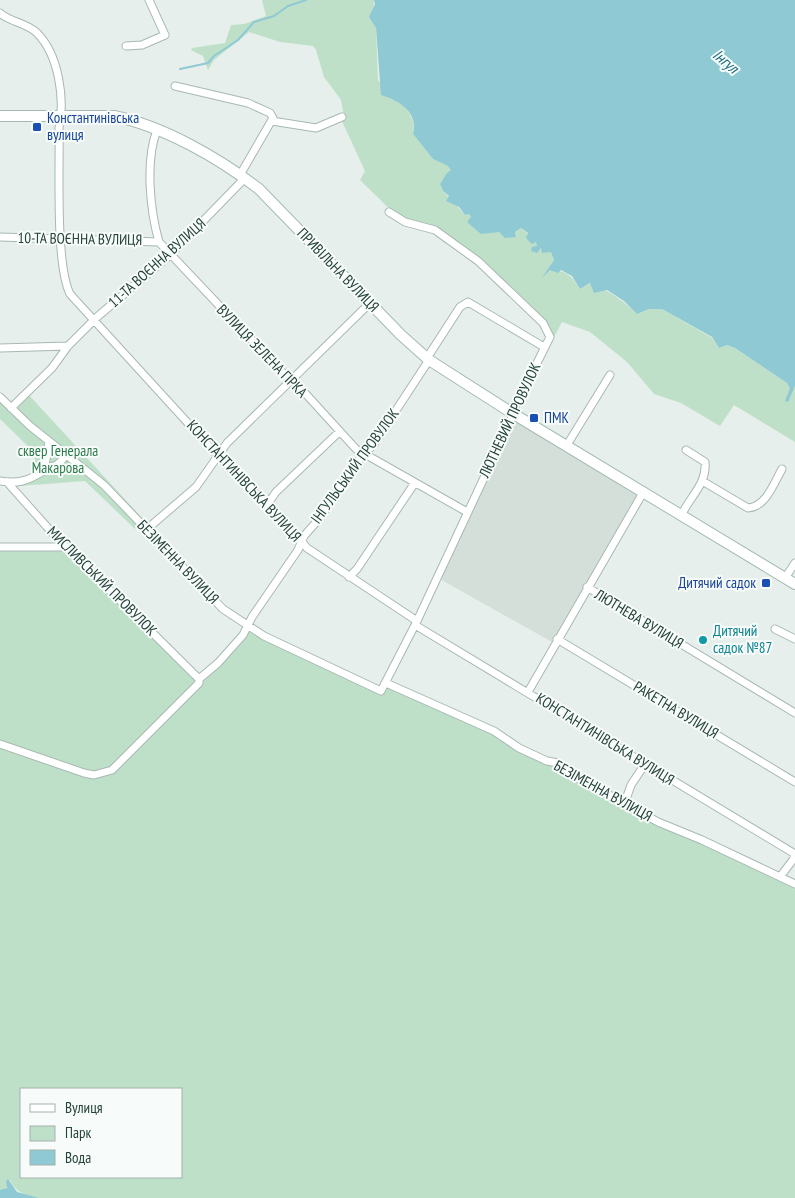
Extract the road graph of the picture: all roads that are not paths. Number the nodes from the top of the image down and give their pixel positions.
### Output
1 (149, 0) edge
2 (0, 13) edge
3 (126, 46) dead end
4 (175, 86) dead end
5 (0, 116) edge
6 (61, 116) junction
7 (342, 117) dead end
8 (272, 121) junction
9 (157, 130) junction
10 (242, 177) junction
11 (389, 212) dead end
12 (0, 237) edge
13 (61, 239) junction
14 (159, 242) junction
15 (170, 255) junction
16 (370, 303) junction
17 (93, 321) junction
18 (68, 346) junction
19 (544, 347) junction
20 (0, 348) edge
21 (428, 359) junction
22 (610, 375) dead end
23 (291, 379) junction
24 (0, 397) edge
25 (11, 408) junction
26 (512, 413) junction
27 (339, 432) junction
28 (49, 442) junction
29 (568, 445) junction
30 (686, 450) dead end
31 (365, 454) junction
32 (65, 456) junction
33 (218, 456) junction
34 (782, 469) dead end
35 (44, 470) junction
36 (3, 482) edge
37 (704, 482) junction
38 (414, 484) junction
39 (644, 491) junction
40 (267, 505) junction
41 (468, 512) junction
42 (682, 514) junction
43 (147, 529) junction
44 (302, 543) junction
45 (0, 547) edge
46 (66, 547) junction
47 (795, 563) edge
48 (349, 577) junction
49 (784, 578) junction
50 (795, 584) edge
51 (586, 587) junction
52 (416, 623) junction
53 (248, 624) junction
54 (775, 629) dead end
55 (557, 639) junction
56 (795, 639) edge
57 (199, 679) junction
58 (386, 683) junction
59 (381, 691) joint
60 (528, 692) junction
61 (795, 713) edge
62 (0, 744) edge
63 (645, 764) junction
64 (795, 782) edge
65 (625, 802) junction
66 (795, 855) edge
67 (780, 877) junction
68 (795, 884) edge

1 - 3 street
2 - 6 street, КОНСТАНТИНІВСЬКА ВУЛИЦЯ
4 - 8 street
5 - 6 street, ПРИВІЛЬНА ВУЛИЦЯ
6 - 9 street, ПРИВІЛЬНА ВУЛИЦЯ
6 - 13 street, КОНСТАНТИНІВСЬКА ВУЛИЦЯ
7 - 8 street
8 - 10 street, 11-ТА ВОЄННА ВУЛИЦЯ
9 - 10 street, ПРИВІЛЬНА ВУЛИЦЯ
9 - 14 street, ВУЛИЦЯ ЗЕЛЕНА ГІРКА
10 - 15 street, 11-ТА ВОЄННА ВУЛИЦЯ
10 - 16 street, ПРИВІЛЬНА ВУЛИЦЯ
11 - 19 street, ЛЮТНЕВИЙ ПРОВУЛОК
12 - 13 street, 10-ТА ВОЄННА ВУЛИЦЯ
13 - 14 street, 10-ТА ВОЄННА ВУЛИЦЯ
13 - 17 street, КОНСТАНТИНІВСЬКА ВУЛИЦЯ
14 - 15 street, ВУЛИЦЯ ЗЕЛЕНА ГІРКА
15 - 17 street, 11-ТА ВОЄННА ВУЛИЦЯ
15 - 23 street, ВУЛИЦЯ ЗЕЛЕНА ГІРКА
16 - 21 street, ПРИВІЛЬНА ВУЛИЦЯ
16 - 23 street
17 - 18 street, 11-ТА ВОЄННА ВУЛИЦЯ
17 - 33 street, КОНСТАНТИНІВСЬКА ВУЛИЦЯ
18 - 20 street
18 - 25 street, 11-ТА ВОЄННА ВУЛИЦЯ
19 - 21 street, ІНГУЛЬСЬКИЙ ПРОВУЛОК
19 - 26 street, ЛЮТНЕВИЙ ПРОВУЛОК
21 - 26 street, ПРИВІЛЬНА ВУЛИЦЯ
21 - 31 street, ІНГУЛЬСЬКИЙ ПРОВУЛОК
22 - 29 street
23 - 27 street, ВУЛИЦЯ ЗЕЛЕНА ГІРКА
23 - 33 street
24 - 25 street, БЕЗІМЕННА ВУЛИЦЯ
25 - 28 street, БЕЗІМЕННА ВУЛИЦЯ
26 - 29 street, ПРИВІЛЬНА ВУЛИЦЯ
26 - 41 street, ЛЮТНЕВИЙ ПРОВУЛОК
27 - 31 street, ВУЛИЦЯ ЗЕЛЕНА ГІРКА
27 - 40 street
28 - 32 street, БЕЗІМЕННА ВУЛИЦЯ
28 - 35 street
29 - 39 street, ПРИВІЛЬНА ВУЛИЦЯ
30 - 37 street
31 - 38 street, ВУЛИЦЯ ЗЕЛЕНА ГІРКА
31 - 44 street, ІНГУЛЬСЬКИЙ ПРОВУЛОК
32 - 35 street
32 - 43 street, БЕЗІМЕННА ВУЛИЦЯ
33 - 40 street, КОНСТАНТИНІВСЬКА ВУЛИЦЯ
33 - 43 street
34 - 37 street
35 - 36 street
36 - 46 street, МИСЛИВСЬКИЙ ПРОВУЛОК
37 - 42 street
38 - 41 street, ВУЛИЦЯ ЗЕЛЕНА ГІРКА
38 - 48 street
39 - 42 street, ПРИВІЛЬНА ВУЛИЦЯ
39 - 51 street
40 - 44 street, КОНСТАНТИНІВСЬКА ВУЛИЦЯ
41 - 52 street, ЛЮТНЕВИЙ ПРОВУЛОК
42 - 49 street, ПРИВІЛЬНА ВУЛИЦЯ
43 - 53 street, БЕЗІМЕННА ВУЛИЦЯ
44 - 48 street, КОНСТАНТИНІВСЬКА ВУЛИЦЯ
44 - 53 street, ІНГУЛЬСЬКИЙ ПРОВУЛОК
45 - 46 street
46 - 57 street, МИСЛИВСЬКИЙ ПРОВУЛОК
47 - 49 street
48 - 52 street, КОНСТАНТИНІВСЬКА ВУЛИЦЯ
49 - 50 street, ПРИВІЛЬНА ВУЛИЦЯ
51 - 55 street
51 - 61 street, ЛЮТНЕВА ВУЛИЦЯ
52 - 58 street, ЛЮТНЕВИЙ ПРОВУЛОК
52 - 60 street, КОНСТАНТИНІВСЬКА ВУЛИЦЯ
53 - 57 street, ІНГУЛЬСЬКИЙ ПРОВУЛОК
53 - 59 street, БЕЗІМЕННА ВУЛИЦЯ
54 - 56 street
55 - 60 street
55 - 64 street, РАКЕТНА ВУЛИЦЯ
57 - 62 street, ІНГУЛЬСЬКИЙ ПРОВУЛОК
58 - 59 street, ЛЮТНЕВИЙ ПРОВУЛОК
58 - 65 street, БЕЗІМЕННА ВУЛИЦЯ
60 - 63 street, КОНСТАНТИНІВСЬКА ВУЛИЦЯ
63 - 65 street
63 - 66 street, КОНСТАНТИНІВСЬКА ВУЛИЦЯ
65 - 67 street, БЕЗІМЕННА ВУЛИЦЯ
66 - 67 street
67 - 68 street, БЕЗІМЕННА ВУЛИЦЯ

